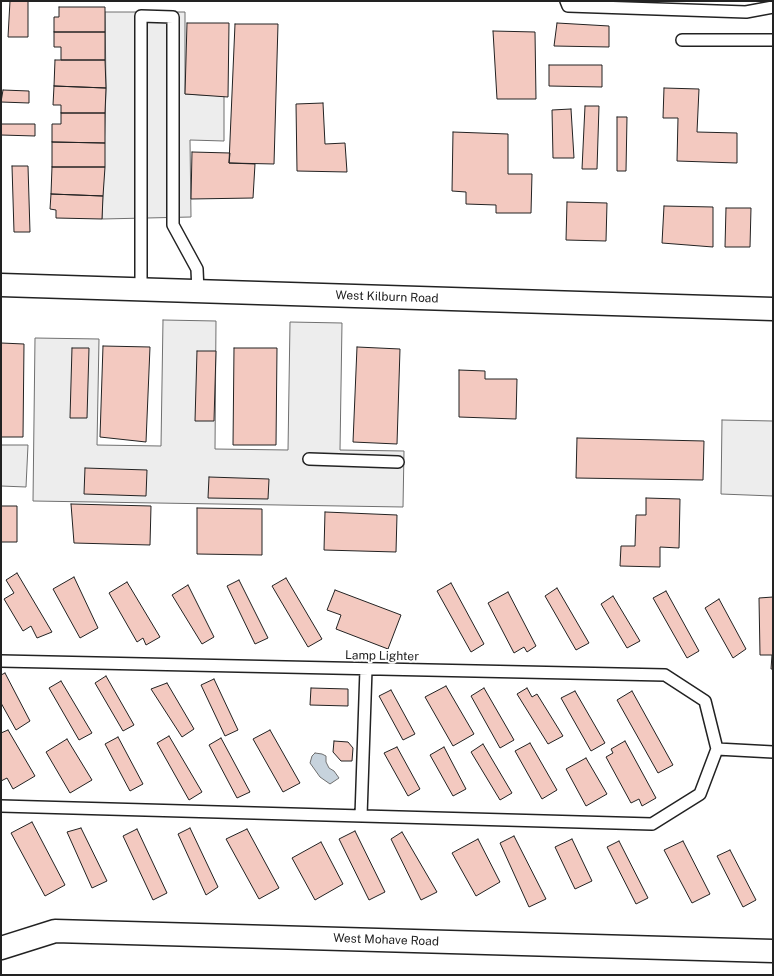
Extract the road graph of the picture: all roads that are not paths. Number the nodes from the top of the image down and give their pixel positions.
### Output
1 (566, 1) edge
2 (773, 7) edge
3 (682, 40) dead end
4 (773, 40) edge
5 (1, 286) edge
6 (141, 290) junction
7 (198, 292) junction
8 (773, 309) edge
9 (309, 459) dead end
10 (398, 462) dead end
11 (1, 661) edge
12 (366, 669) junction
13 (717, 749) junction
14 (773, 752) edge
15 (1, 806) edge
16 (361, 816) junction
17 (1, 948) edge
18 (773, 951) edge

1 - 2 lane
3 - 4 lane
5 - 6 street, West Kilburn Road
6 - 7 street, West Kilburn Road
6 - 7 lane
7 - 8 street, West Kilburn Road
9 - 10 lane
11 - 12 lane, Lamp Lighter
12 - 13 lane, Lamp Lighter
12 - 16 lane
13 - 14 lane
13 - 16 lane
15 - 16 lane
17 - 18 street, West Mohave Road

